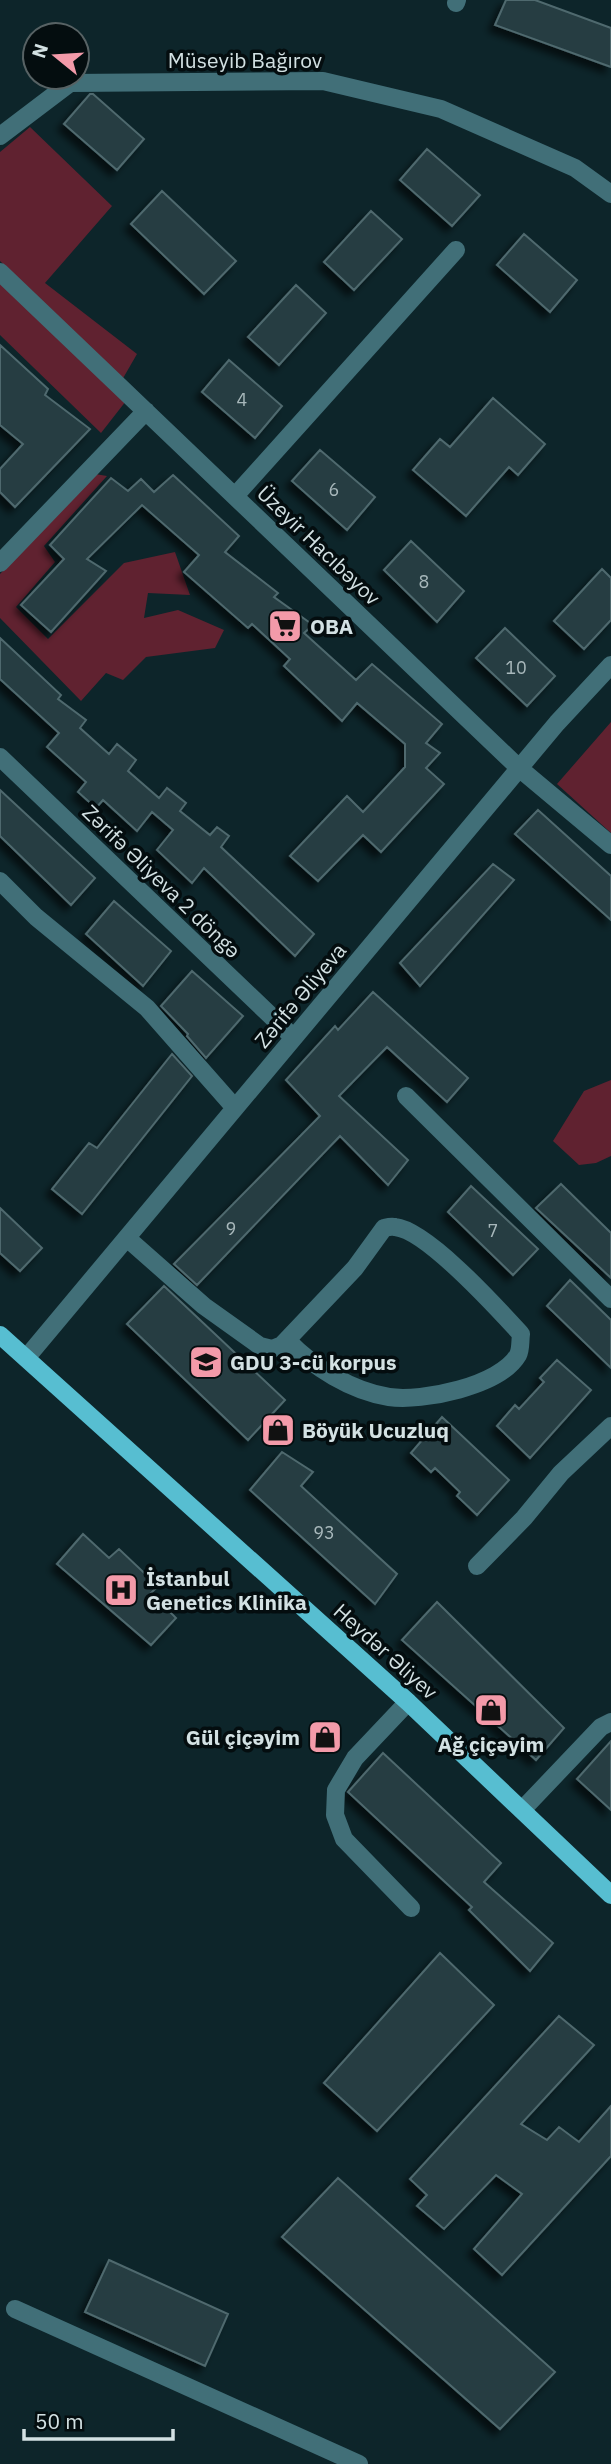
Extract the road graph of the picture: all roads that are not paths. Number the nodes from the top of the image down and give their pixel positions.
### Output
1 (0, 136) edge
2 (611, 194) edge
3 (456, 250) dead end
4 (0, 272) edge
5 (146, 411) junction
6 (235, 496) junction
7 (0, 564) edge
8 (611, 665) edge
9 (0, 757) edge
10 (519, 768) junction
11 (611, 845) edge
12 (0, 881) edge
13 (293, 1037) junction
14 (406, 1096) dead end
15 (235, 1108) junction
16 (128, 1239) junction
17 (611, 1299) edge
18 (0, 1335) edge
19 (287, 1340) junction
20 (27, 1357) junction
21 (611, 1426) edge
22 (477, 1566) dead end
23 (408, 1702) junction
24 (611, 1723) edge
25 (522, 1810) junction
26 (611, 1895) edge
27 (411, 1908) dead end
28 (15, 2309) dead end
29 (359, 2464) edge

1 - 2 street, Müseyib Bağırov
3 - 6 street
4 - 5 street, Üzeyir Hacıbəyov
5 - 6 street, Üzeyir Hacıbəyov
5 - 7 street
6 - 10 street, Üzeyir Hacıbəyov
8 - 10 street, Zərifə Əliyeva
9 - 13 street, Zərifə Əliyeva 2 döngə
10 - 11 street, Üzeyir Hacıbəyov
10 - 13 street, Zərifə Əliyeva
12 - 15 street
13 - 15 street, Zərifə Əliyeva
14 - 17 street
15 - 16 street, Zərifə Əliyeva
16 - 19 street
16 - 20 street, Zərifə Əliyeva
18 - 20 main road, Heydər Əliyev
19 - 19 street
20 - 23 main road, Heydər Əliyev
21 - 22 street
23 - 25 main road, Heydər Əliyev
23 - 27 street
24 - 25 street
25 - 26 main road, Heydər Əliyev
28 - 29 street

